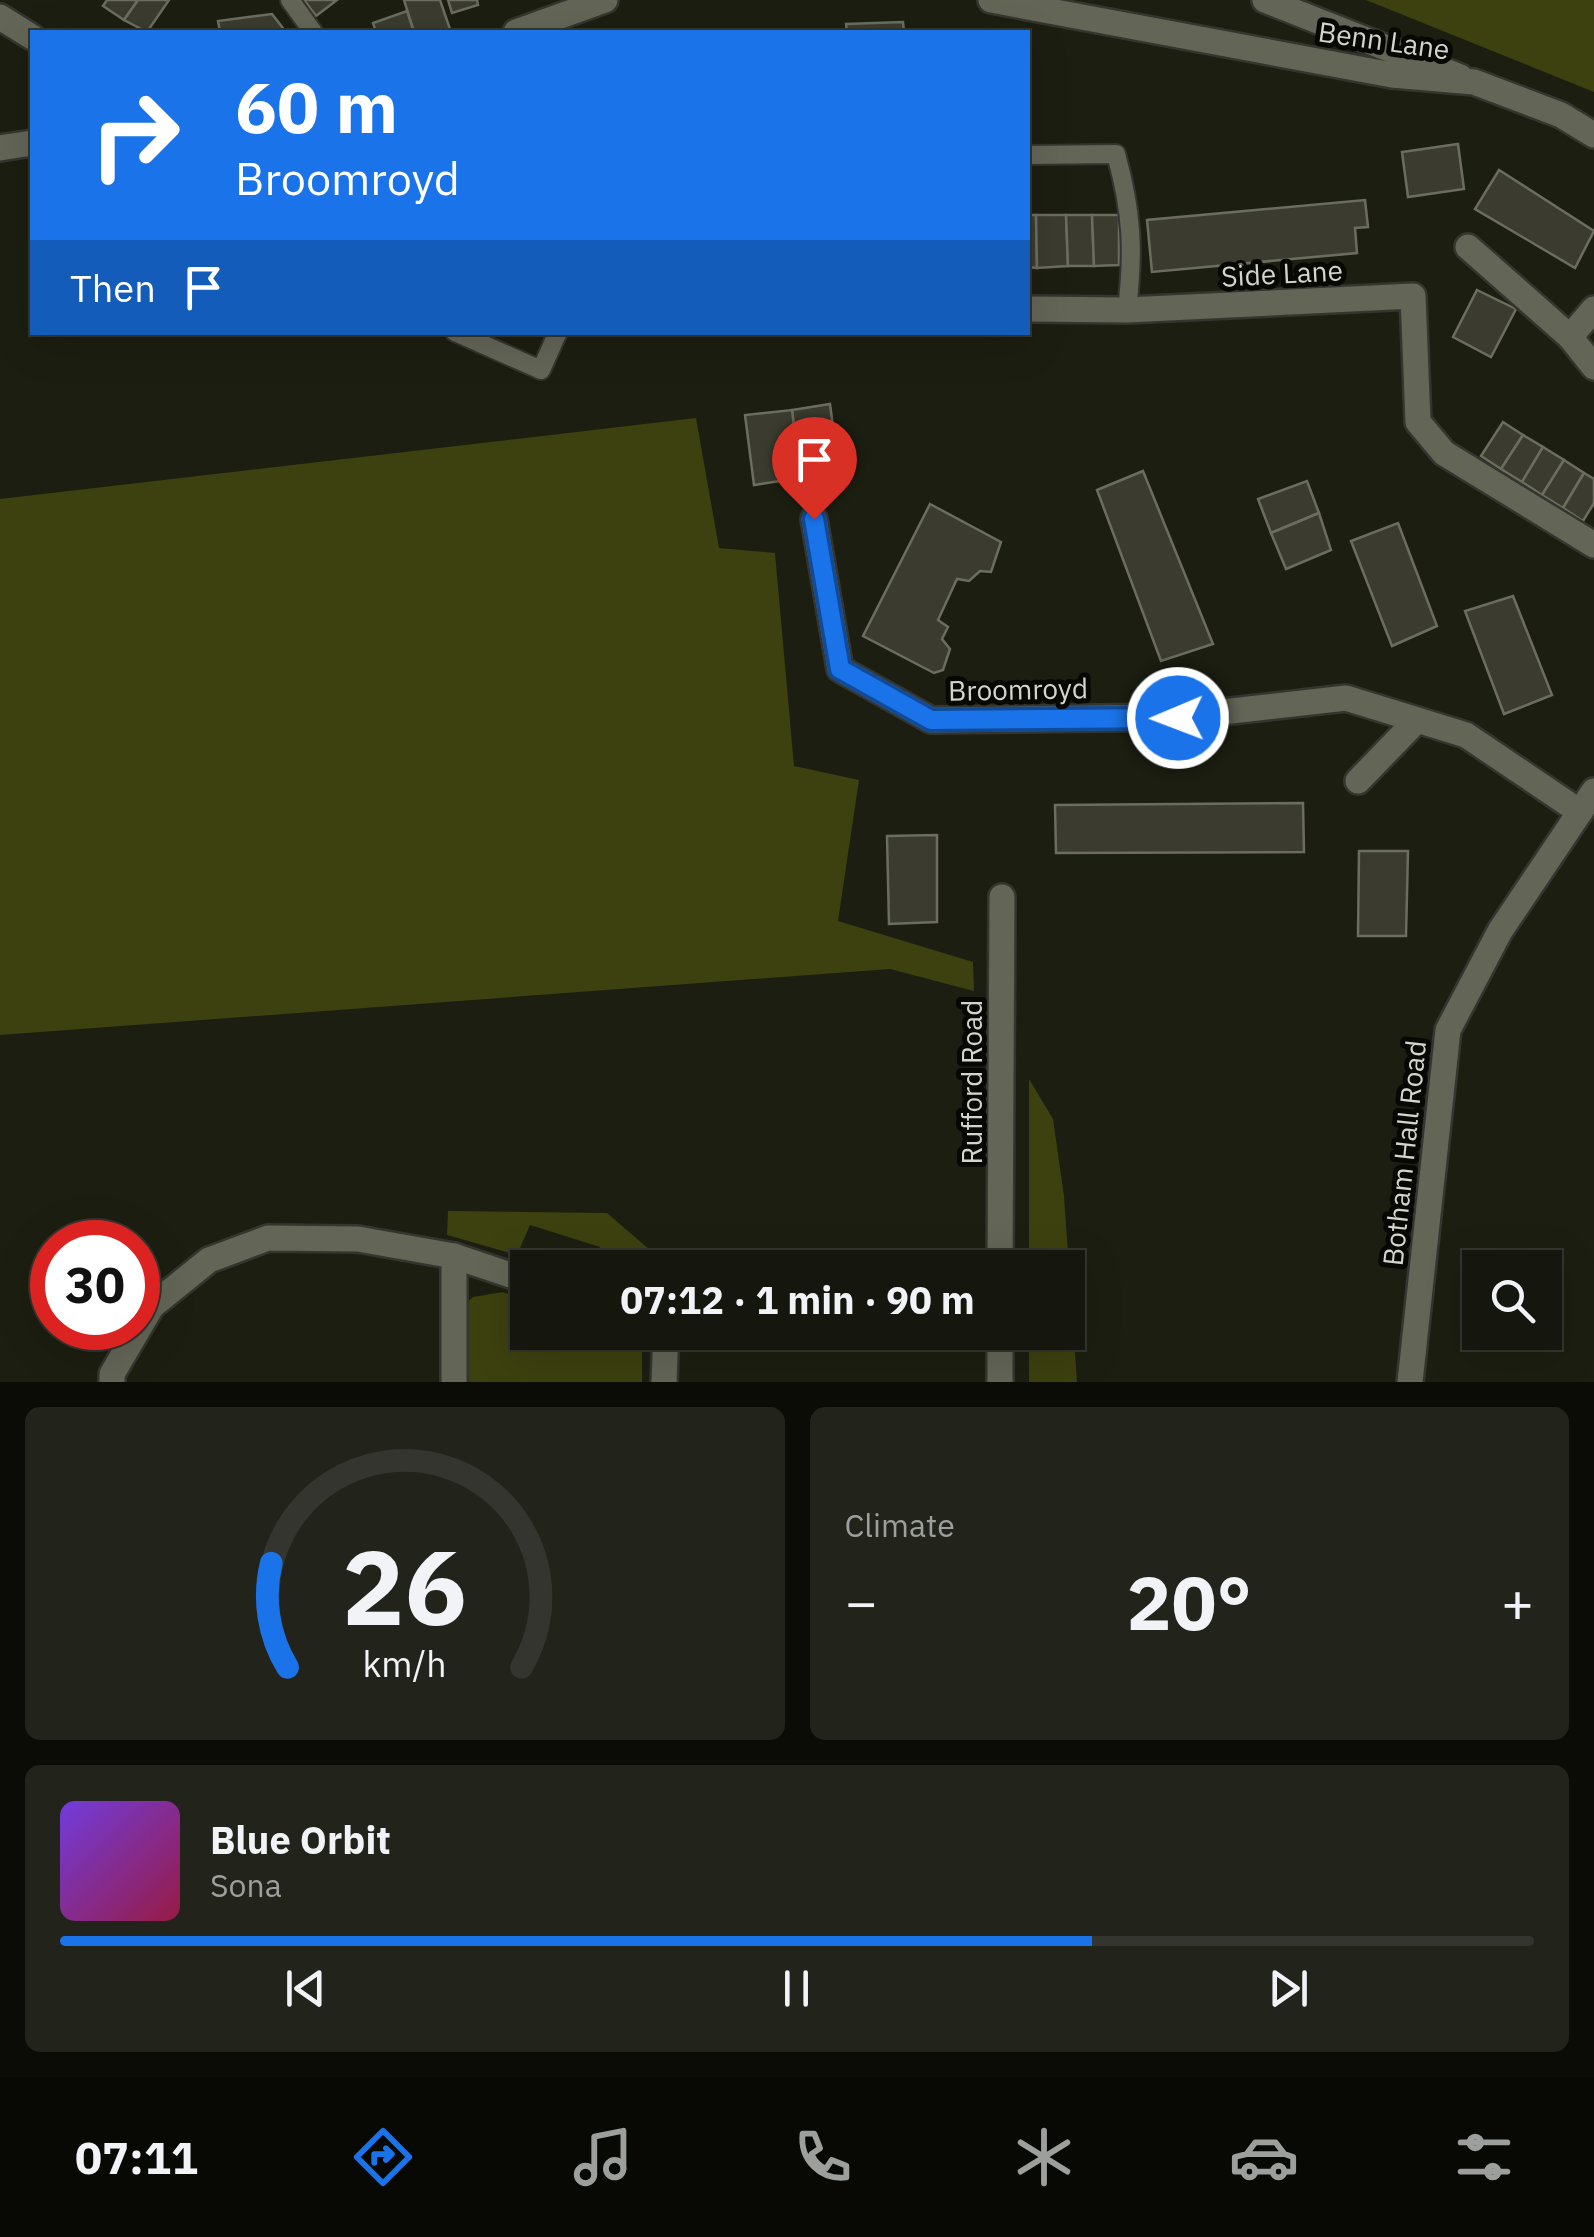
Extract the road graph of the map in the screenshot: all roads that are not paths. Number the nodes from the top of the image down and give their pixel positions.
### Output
1 (290, 0) edge
2 (605, 0) edge
3 (991, 0) edge
4 (1265, 0) edge
5 (0, 18) edge
6 (312, 30) edge
7 (522, 30) edge
8 (30, 37) edge
9 (1474, 82) junction
10 (1594, 135) edge
11 (30, 143) edge
12 (0, 148) edge
13 (1030, 155) edge
14 (1468, 247) dead end
15 (1030, 309) edge
16 (1594, 309) edge
17 (1127, 310) junction
18 (462, 335) edge
19 (557, 335) edge
20 (1570, 337) junction
21 (1594, 367) edge
22 (814, 519) dead end
23 (1594, 545) edge
24 (1417, 720) junction
25 (1358, 781) dead end
26 (1587, 802) edge
27 (1002, 896) dead end
28 (1000, 1250) edge
29 (454, 1256) junction
30 (510, 1275) edge
31 (665, 1350) edge
32 (1000, 1350) edge
33 (112, 1382) edge
34 (454, 1382) edge
35 (664, 1382) edge
36 (1000, 1382) edge
37 (1410, 1382) edge

1 - 6 lane
2 - 7 street
3 - 9 street, Benn Lane
4 - 9 street
5 - 8 street
9 - 10 street
11 - 12 street
13 - 17 lane
14 - 20 street
15 - 17 street, Side Lane
16 - 20 street
17 - 23 street, Side Lane
18 - 19 lane
20 - 21 street
22 - 24 street, Broomroyd
24 - 25 street
24 - 26 street, Broomroyd
26 - 37 street, Botham Hall Road
27 - 28 street, Rufford Road
29 - 30 street
29 - 33 street
29 - 34 street
31 - 35 street
32 - 36 street

